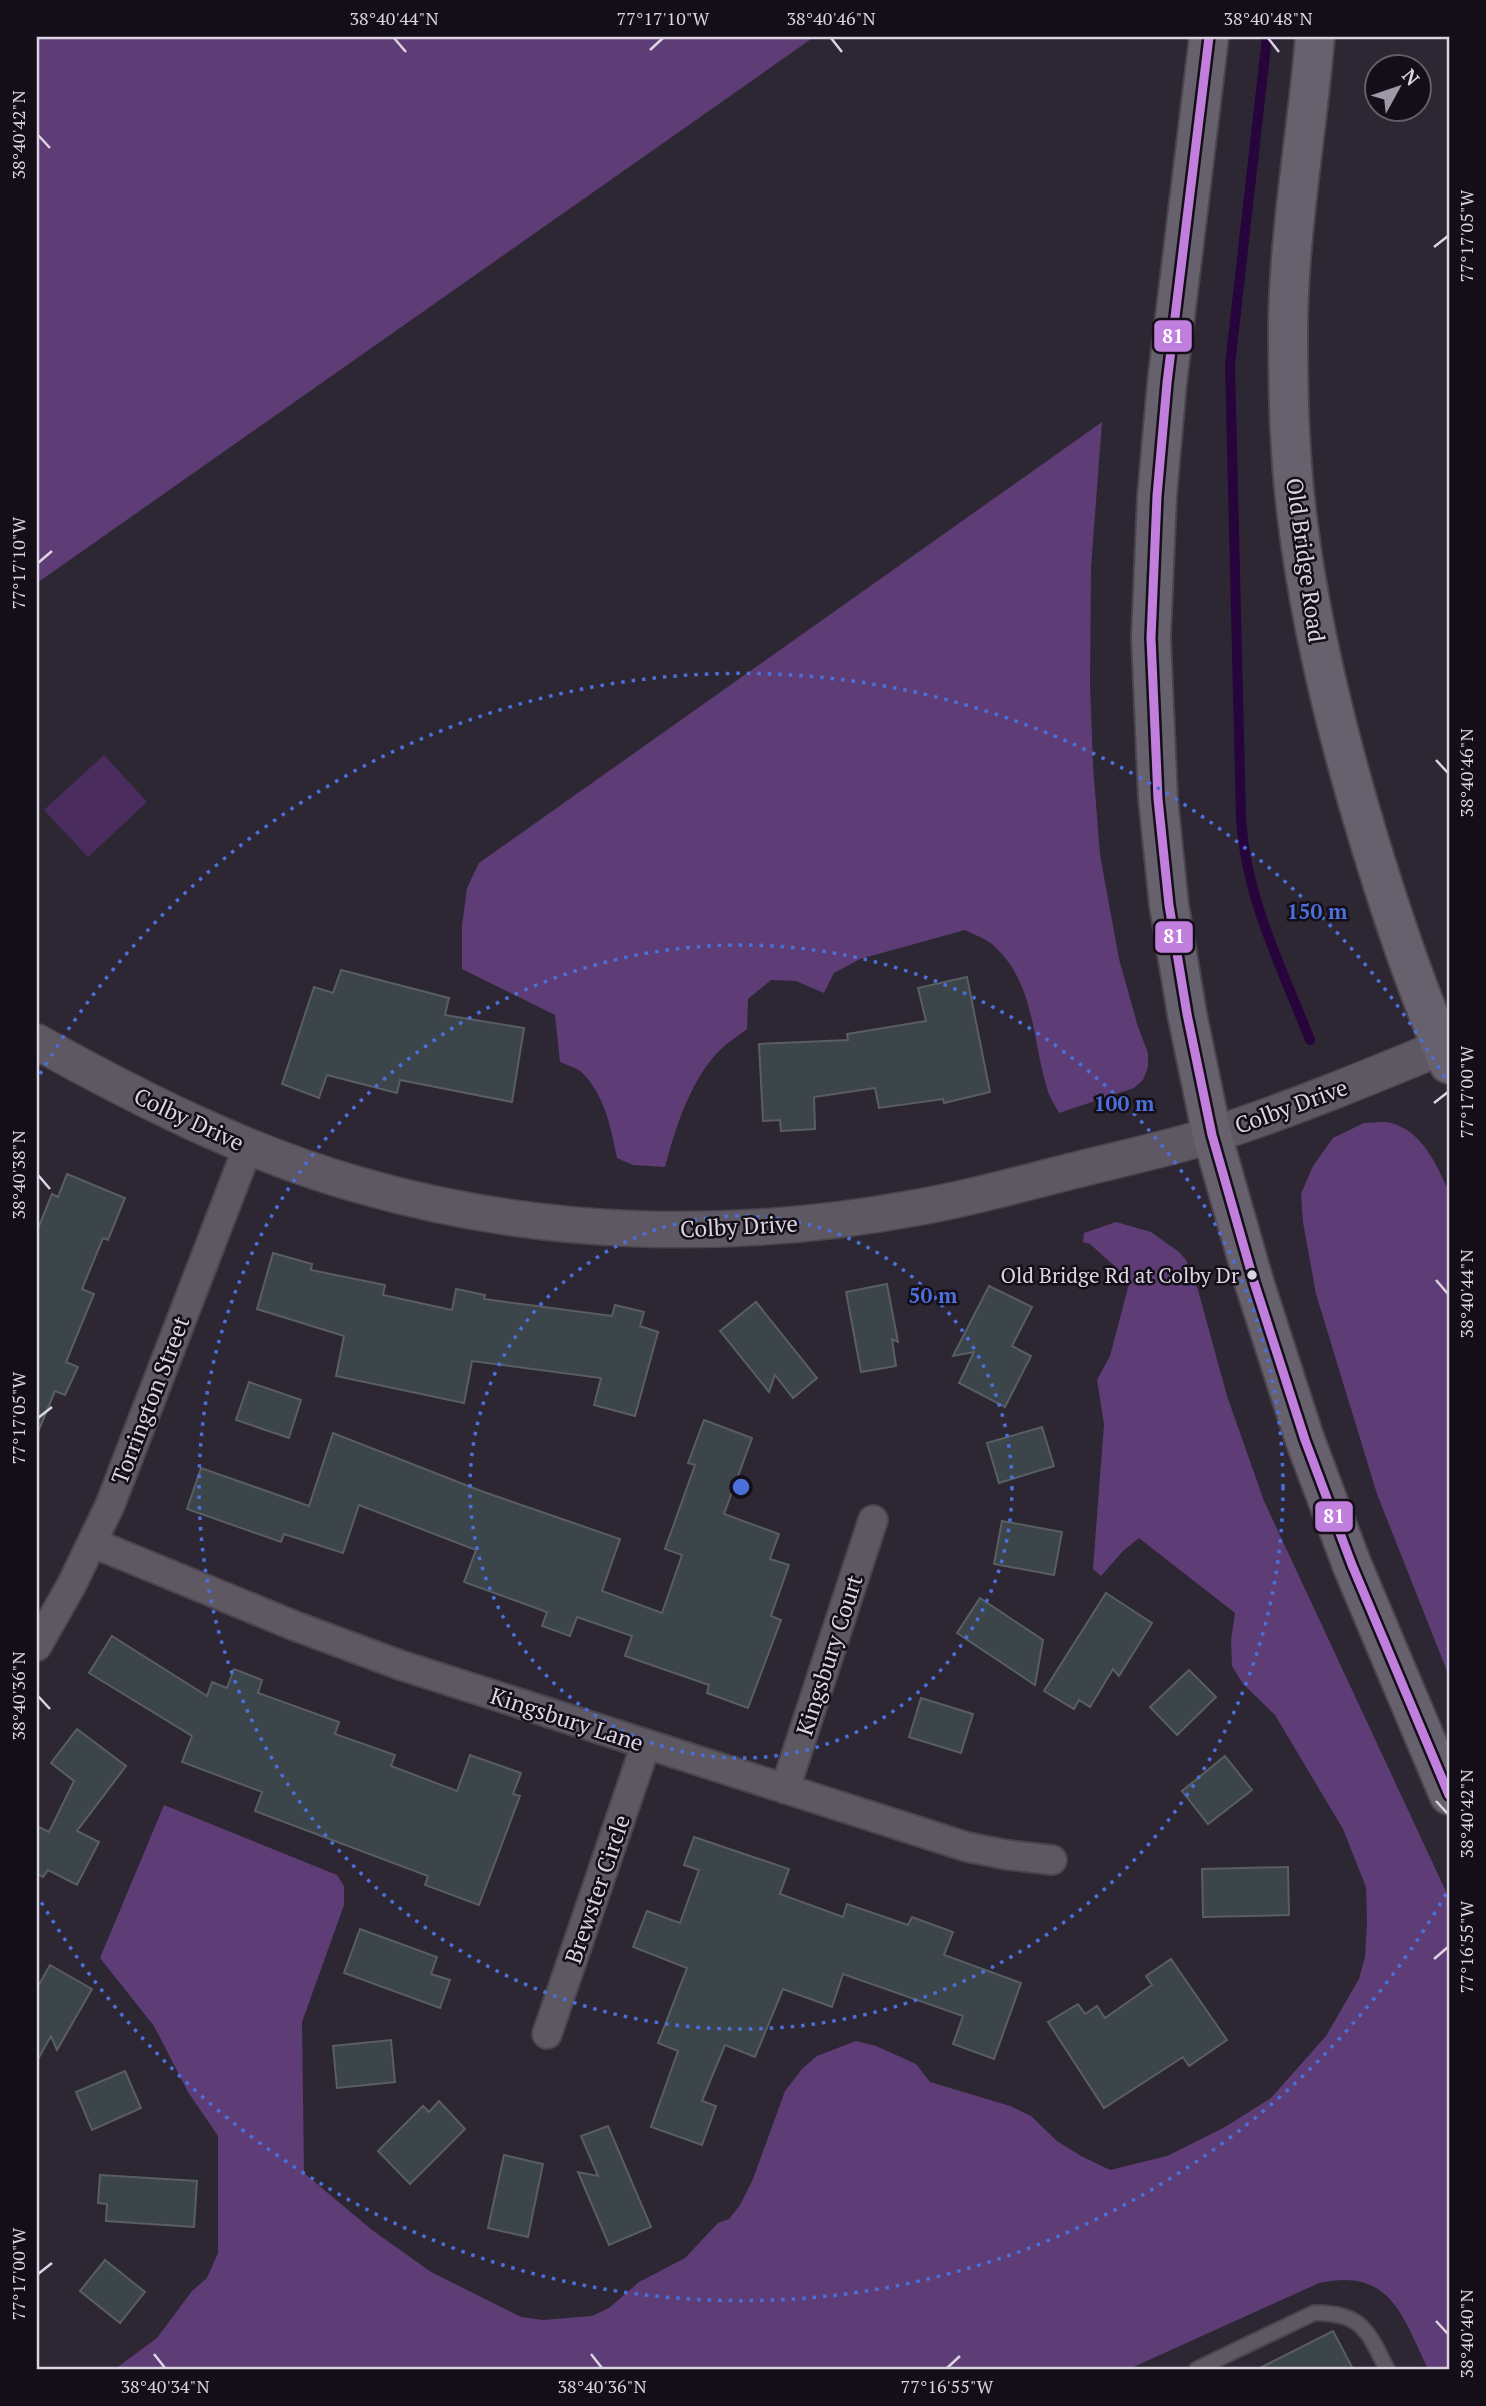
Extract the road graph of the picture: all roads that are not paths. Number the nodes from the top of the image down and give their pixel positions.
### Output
1 (1209, 37) edge
2 (1315, 37) edge
3 (37, 1042) edge
4 (1447, 1051) edge
5 (1212, 1135) junction
6 (248, 1147) junction
7 (873, 1520) dead end
8 (93, 1543) junction
9 (37, 1646) edge
10 (646, 1745) junction
11 (785, 1789) junction
12 (1449, 1795) edge
13 (1052, 1860) dead end
14 (547, 2034) dead end
15 (1197, 2369) edge
16 (1387, 2369) edge

1 - 5 main road
2 - 4 main road, Old Bridge Road
3 - 6 street, Colby Drive
4 - 5 street, Colby Drive
5 - 6 street, Colby Drive
5 - 12 main road
6 - 8 street, Torrington Street
7 - 11 street, Kingsbury Court
8 - 9 street, Torrington Street
8 - 10 street, Kingsbury Lane
10 - 11 street, Kingsbury Lane
10 - 14 street, Brewster Circle
11 - 13 street, Kingsbury Lane
15 - 16 lane

